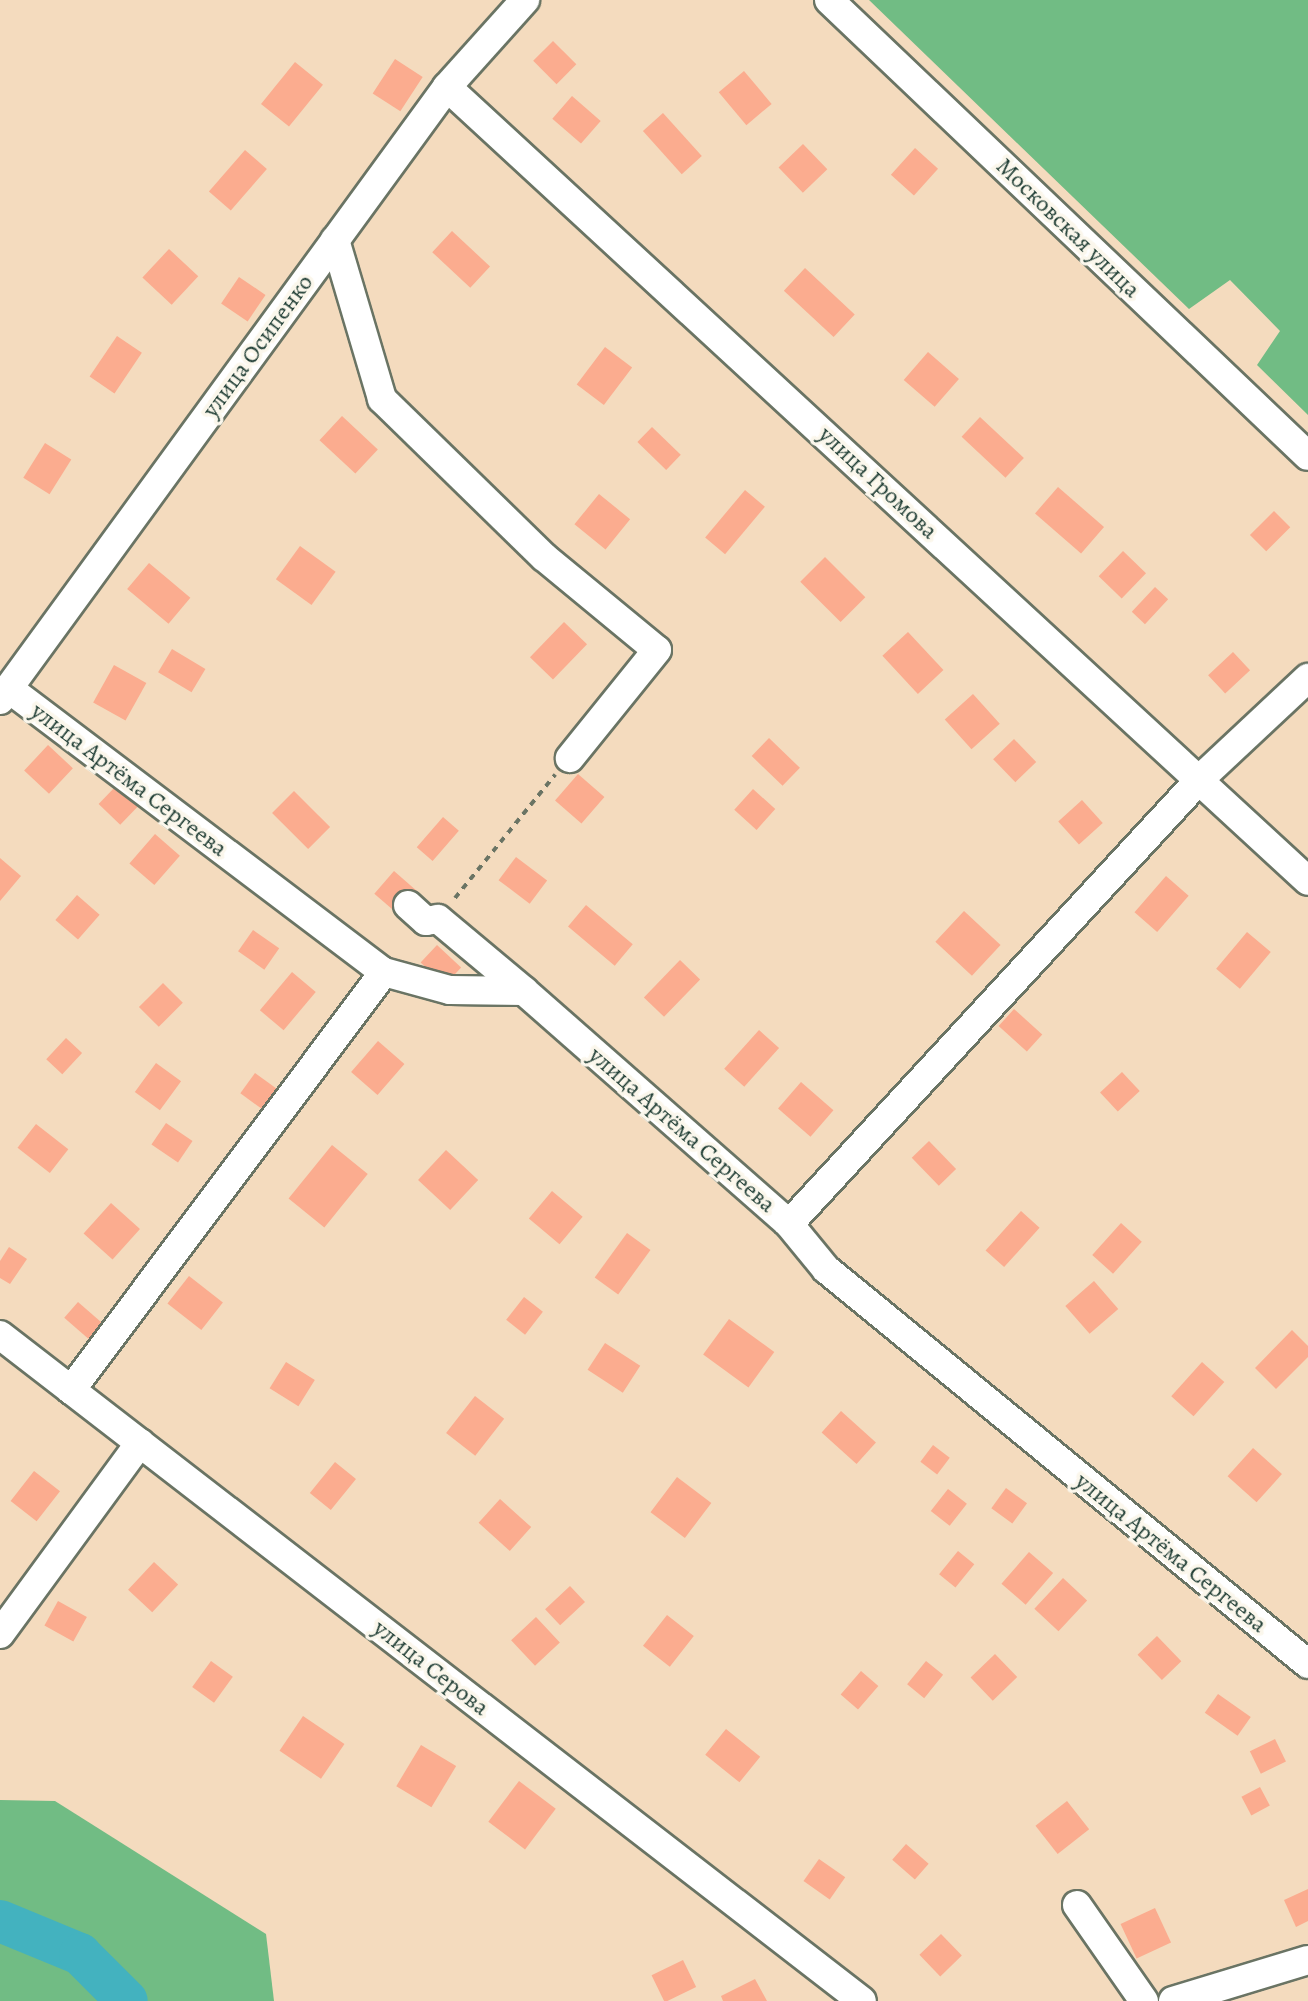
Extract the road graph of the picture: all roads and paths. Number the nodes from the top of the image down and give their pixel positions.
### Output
1 (525, 0) edge
2 (829, 0) edge
3 (447, 87) junction
4 (335, 240) junction
5 (1308, 456) edge
6 (1308, 678) edge
7 (4, 694) edge
8 (570, 758) joint
9 (1200, 779) junction
10 (1308, 881) edge
11 (408, 905) dead end
12 (438, 919) junction
13 (384, 972) junction
14 (524, 991) junction
15 (789, 1224) junction
16 (0, 1335) edge
17 (71, 1390) junction
18 (140, 1443) junction
19 (0, 1634) edge
20 (1308, 1664) edge
21 (1077, 1905) dead end
22 (1308, 1960) edge
23 (862, 2001) edge
24 (1144, 2001) edge
25 (1173, 2001) edge

1 - 3 street, улица Осипенко
2 - 5 street, Московская улица
3 - 4 street, улица Осипенко
3 - 9 street, улица Громова
4 - 7 street, улица Осипенко
4 - 8 street
6 - 9 street
7 - 13 street, улица Артёма Сергеева
8 - 12 path
9 - 10 street, улица Громова
9 - 15 street
11 - 12 street
12 - 14 street
13 - 14 street, улица Артёма Сергеева
13 - 17 street
14 - 15 street, улица Артёма Сергеева
15 - 20 street, улица Артёма Сергеева
16 - 17 street, улица Серова
17 - 18 street, улица Серова
18 - 19 street
18 - 23 street, улица Серова
21 - 24 street
22 - 25 street

